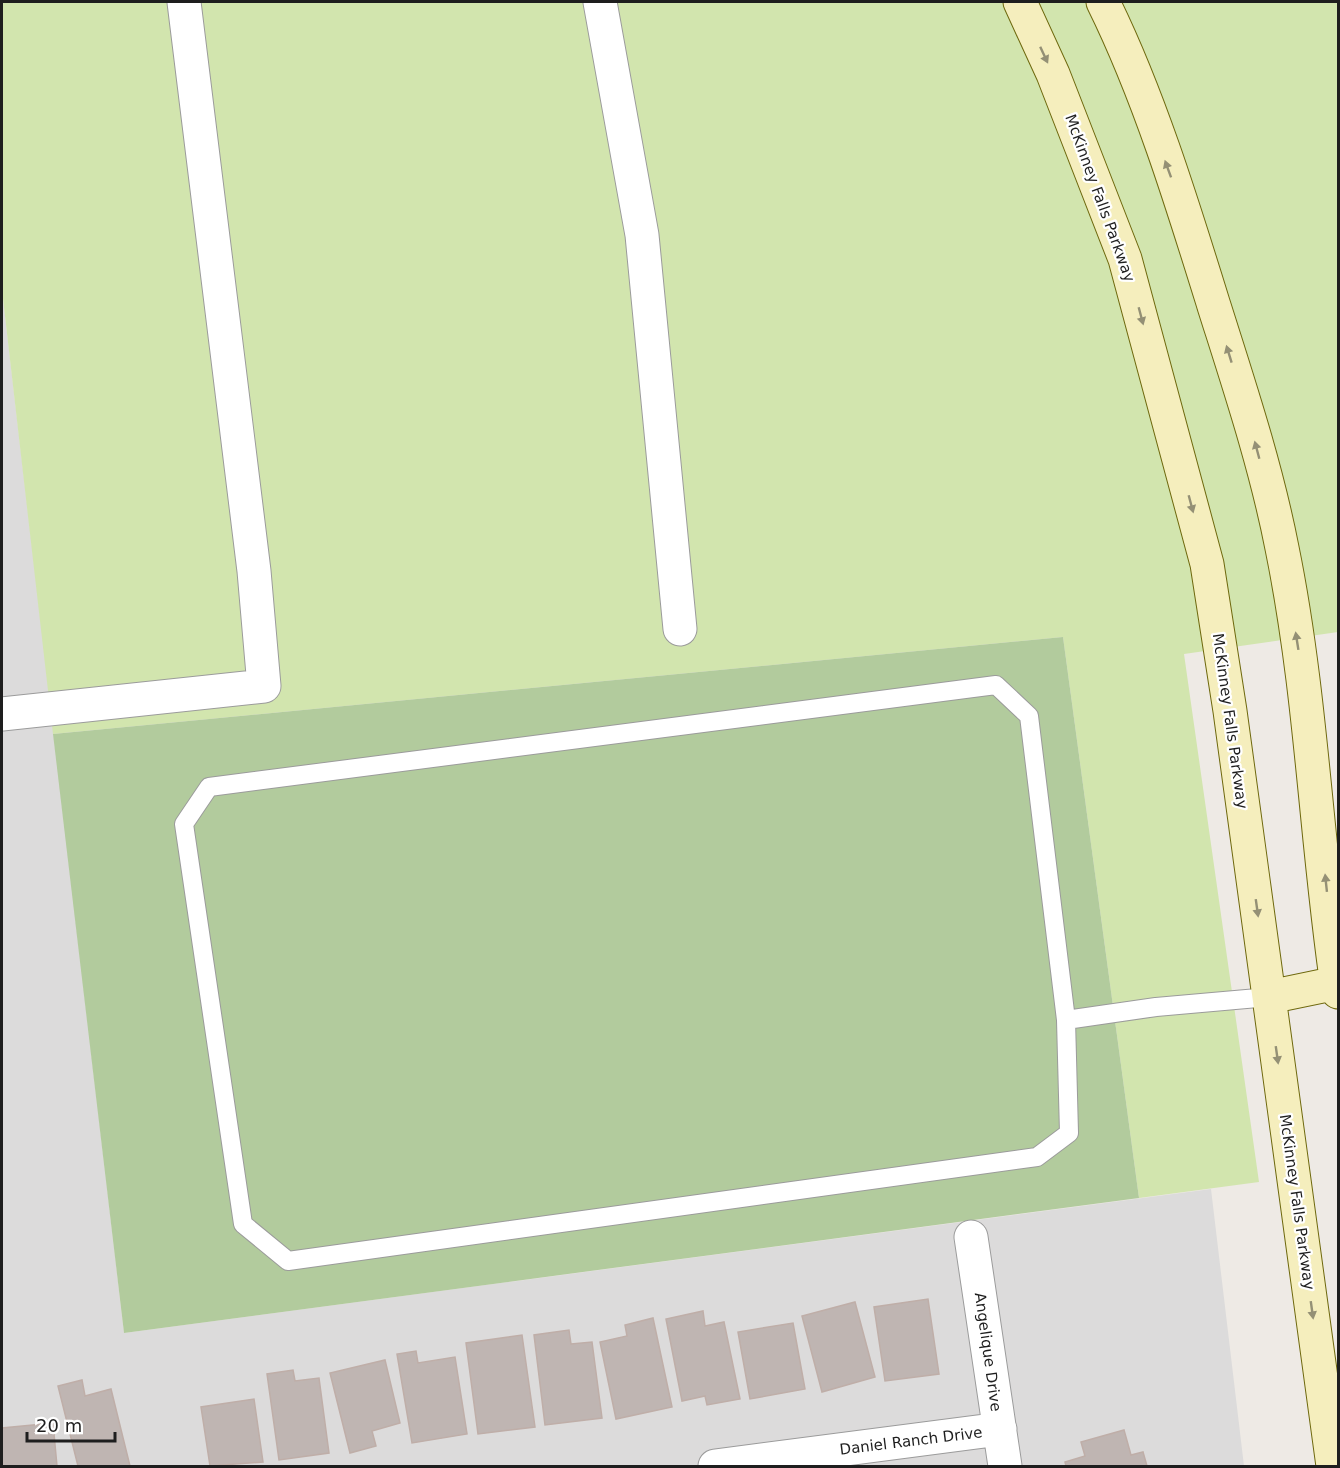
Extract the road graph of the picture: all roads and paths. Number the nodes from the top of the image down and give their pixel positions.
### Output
1 (184, 2) edge
2 (600, 2) edge
3 (1020, 2) edge
4 (1103, 2) edge
5 (681, 629) dead end
6 (2, 714) edge
7 (1338, 986) edge
8 (1269, 997) junction
9 (1066, 1020) junction
10 (971, 1237) dead end
11 (1000, 1429) junction
12 (715, 1467) edge
13 (1005, 1467) edge
14 (1333, 1467) edge

1 - 6 street
2 - 5 street
3 -> 8 main road, McKinney Falls Parkway
7 -> 4 main road
7 - 8 main road
8 - 9 lane
8 -> 14 main road, McKinney Falls Parkway
9 - 9 lane
10 - 11 street, Angelique Drive
11 - 12 street, Daniel Ranch Drive
11 - 13 street, Angelique Drive

